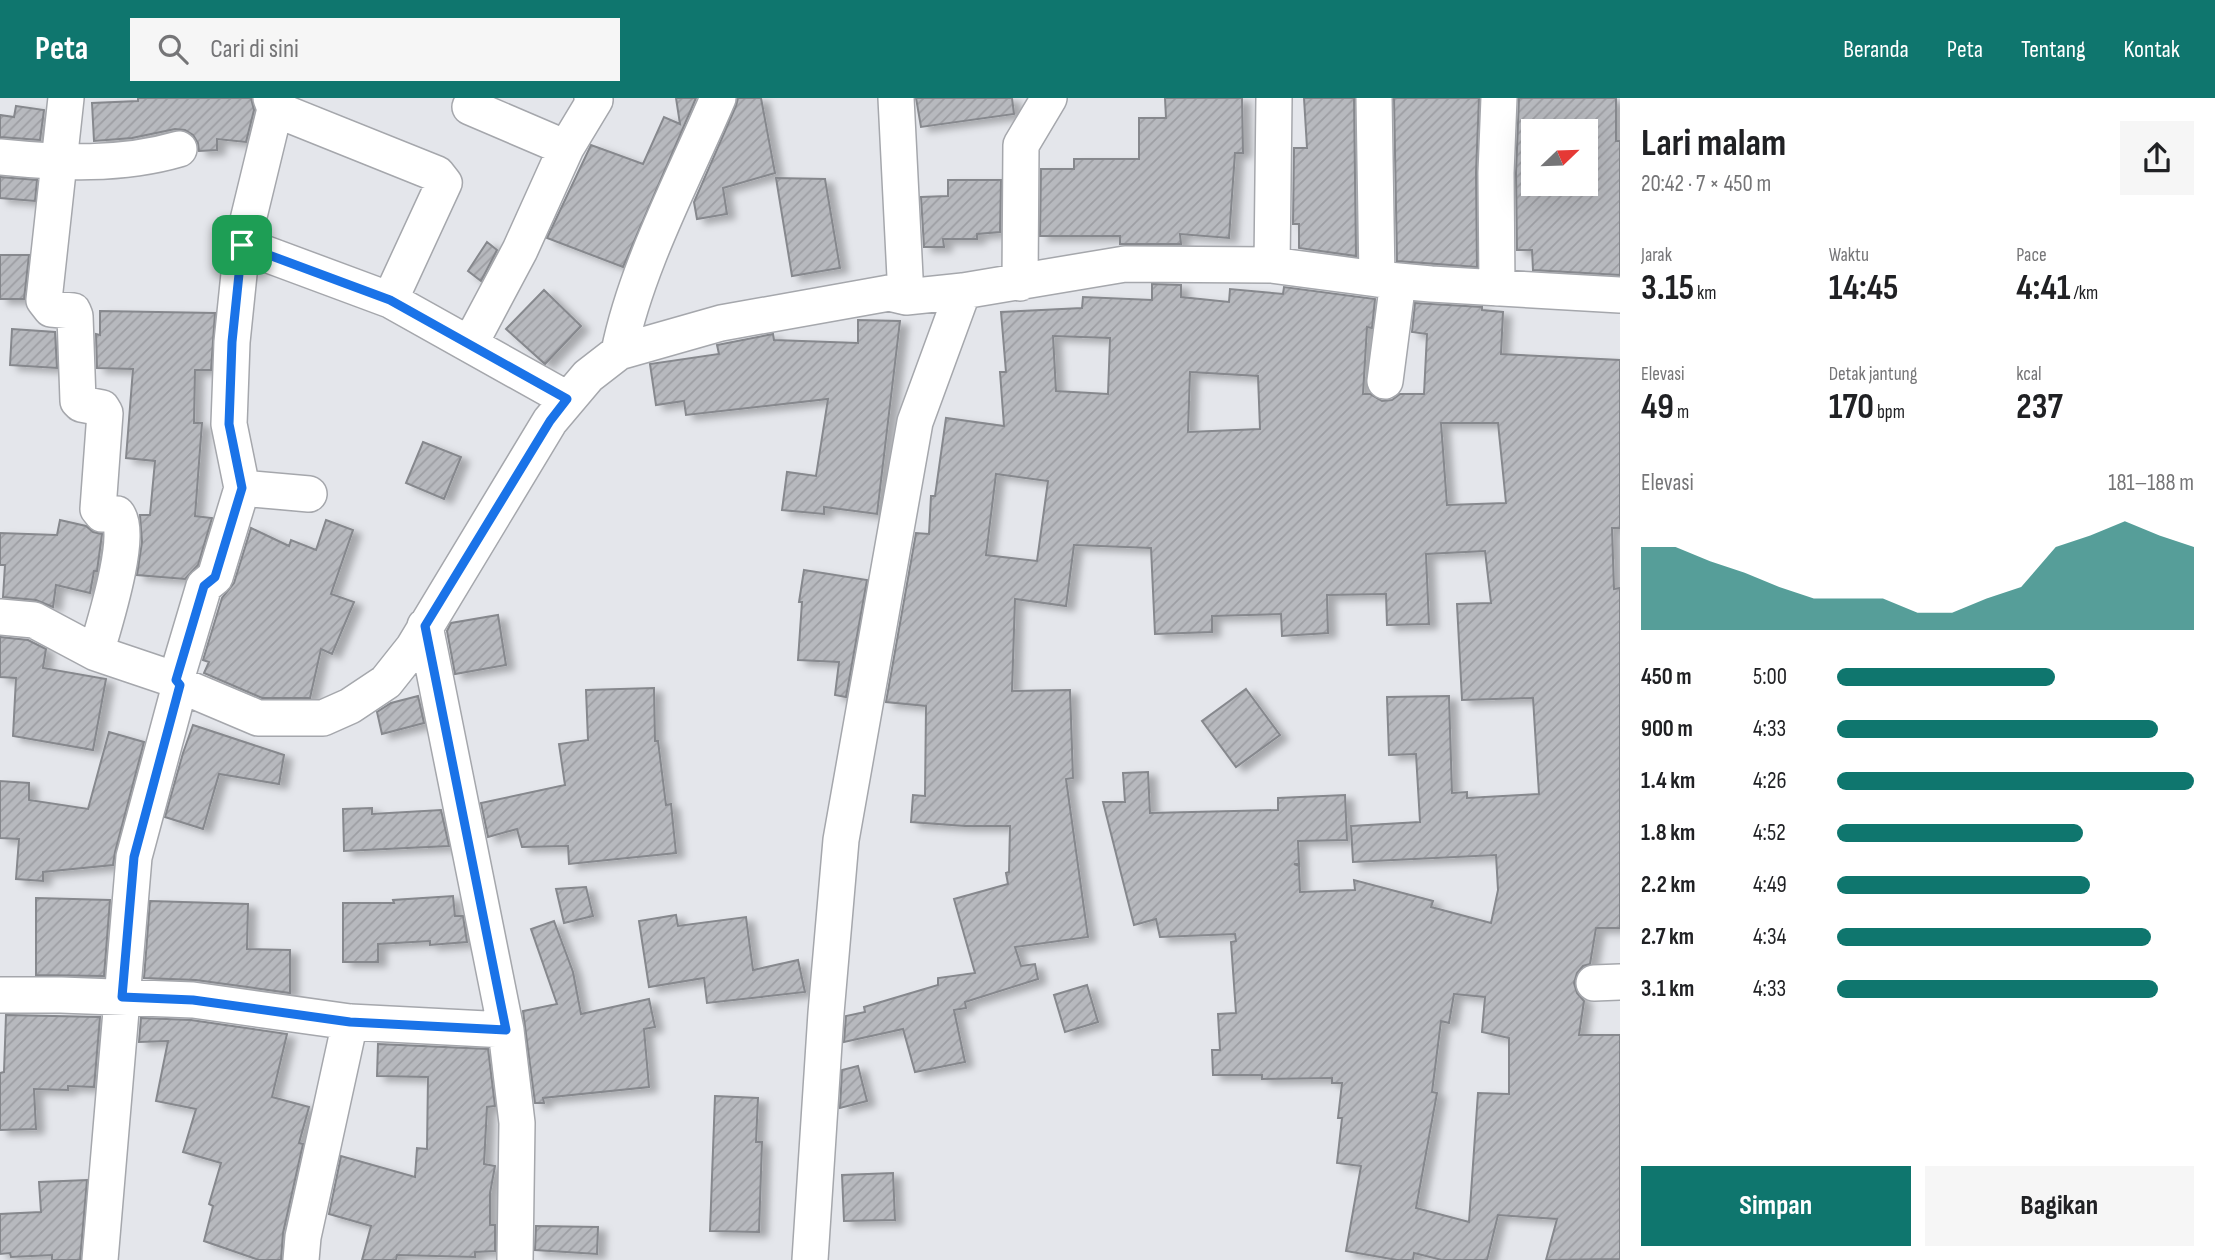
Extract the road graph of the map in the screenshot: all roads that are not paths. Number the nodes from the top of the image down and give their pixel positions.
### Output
1 (66, 98) edge
2 (592, 98) edge
3 (719, 98) edge
4 (896, 98) edge
5 (1048, 98) edge
6 (1274, 98) edge
7 (1374, 98) edge
8 (1499, 98) edge
9 (273, 104) edge
10 (470, 107) dead end
11 (566, 148) junction
12 (179, 149) dead end
13 (0, 157) edge
14 (61, 163) junction
15 (242, 245) junction
16 (1272, 265) junction
17 (1387, 280) junction
18 (1020, 283) junction
19 (1497, 288) junction
20 (963, 291) junction
21 (1620, 295) edge
22 (906, 297) junction
23 (390, 300) junction
24 (470, 344) junction
25 (620, 352) junction
26 (1385, 381) dead end
27 (567, 399) junction
28 (242, 488) junction
29 (309, 494) dead end
30 (0, 617) edge
31 (425, 626) junction
32 (96, 653) junction
33 (178, 682) junction
34 (0, 995) edge
35 (122, 997) junction
36 (350, 1022) junction
37 (506, 1030) junction
38 (100, 1260) edge
39 (301, 1260) edge
40 (515, 1260) edge
41 (810, 1260) edge

1 - 14 street
2 - 11 street
3 - 25 street
4 - 22 street
5 - 18 street
6 - 16 street
7 - 17 street
8 - 19 street
9 - 15 street
9 - 23 street
10 - 11 street
11 - 24 street
12 - 14 street
13 - 14 street
14 - 32 street
15 - 23 street
15 - 28 street
16 - 17 street
16 - 18 street
17 - 19 street
17 - 26 street
18 - 20 street
19 - 21 street
20 - 22 street
20 - 41 street
22 - 25 street
23 - 24 street
24 - 27 street
25 - 27 street
27 - 31 street
28 - 29 street
28 - 33 street
30 - 32 street
31 - 33 street
31 - 37 street
32 - 33 street
33 - 35 street
34 - 35 street
35 - 36 street
35 - 38 street
36 - 37 street
36 - 39 street
37 - 40 street

